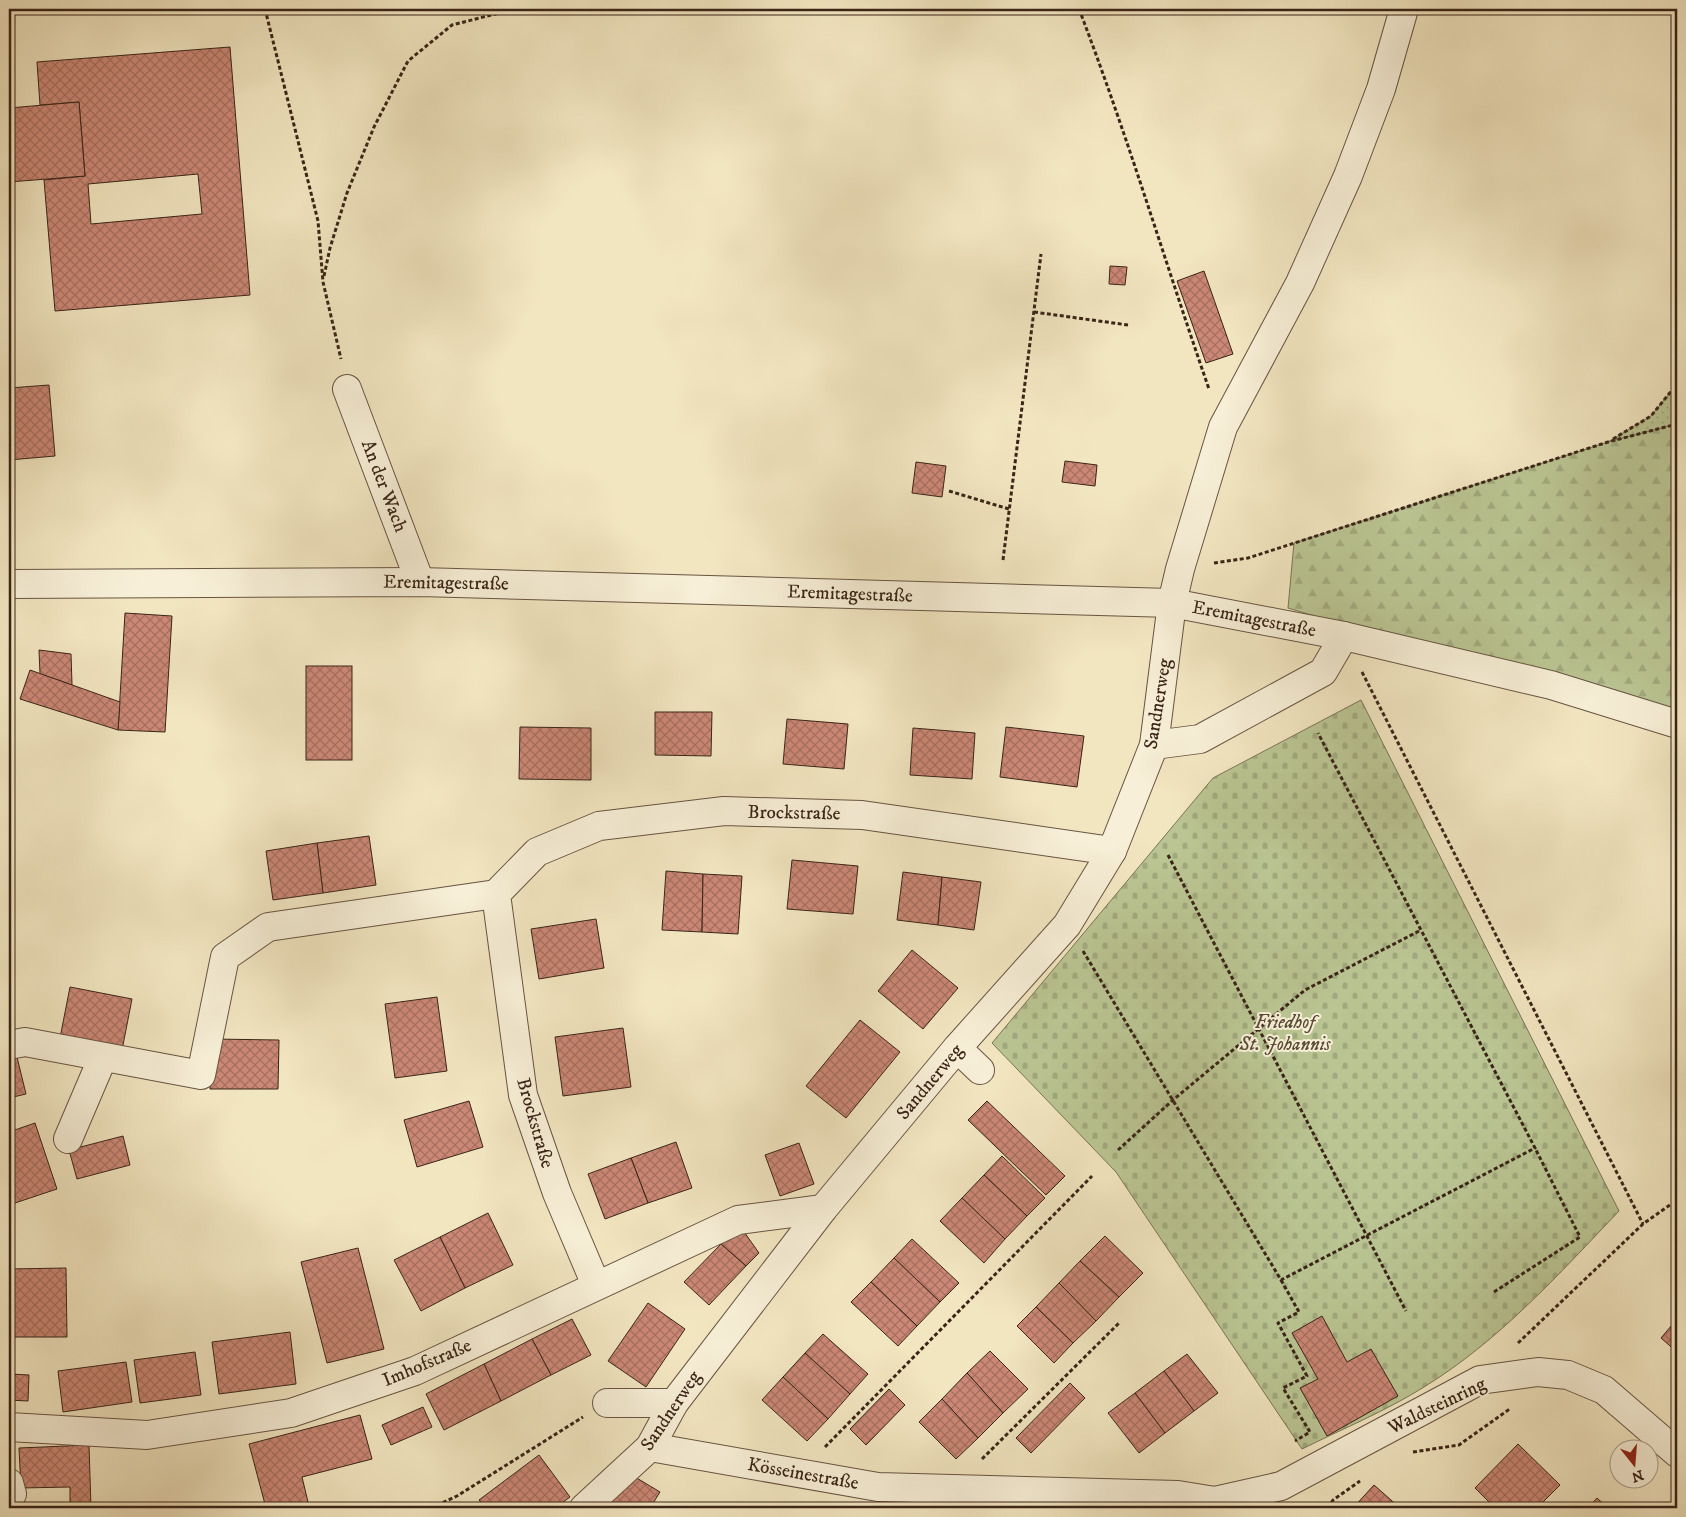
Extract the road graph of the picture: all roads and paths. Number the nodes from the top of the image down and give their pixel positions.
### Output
1 (265, 9) edge
2 (514, 9) edge
3 (934, 9) edge
4 (1030, 9) edge
5 (1079, 9) edge
6 (1404, 9) edge
7 (1041, 254) dead end
8 (323, 282) junction
9 (1034, 312) junction
10 (1128, 325) dead end
11 (1677, 384) edge
12 (347, 389) joint
13 (1677, 424) edge
14 (1223, 427) junction
15 (1608, 442) junction
16 (949, 491) dead end
17 (1009, 509) junction
18 (1003, 560) dead end
19 (1180, 569) junction
20 (420, 582) junction
21 (9, 584) edge
22 (1172, 603) junction
23 (1344, 636) junction
24 (1677, 724) edge
25 (1318, 733) dead end
26 (1154, 745) junction
27 (1112, 851) junction
28 (1168, 855) dead end
29 (496, 894) junction
30 (1067, 925) junction
31 (1421, 930) junction
32 (1259, 1028) junction
33 (9, 1045) edge
34 (957, 1048) junction
35 (103, 1057) junction
36 (980, 1070) dead end
37 (1173, 1100) junction
38 (68, 1139) dead end
39 (1535, 1148) junction
40 (1118, 1150) dead end
41 (1092, 1176) dead end
42 (1677, 1200) edge
43 (823, 1209) junction
44 (1643, 1224) junction
45 (1366, 1236) junction
46 (1281, 1280) junction
47 (596, 1285) junction
48 (1494, 1292) dead end
49 (1406, 1311) dead end
50 (1120, 1322) dead end
51 (1515, 1346) dead end
52 (607, 1402) joint
53 (674, 1403) junction
54 (1516, 1405) dead end
55 (9, 1427) edge
56 (1289, 1445) dead end
57 (650, 1447) junction
58 (1405, 1453) dead end
59 (1677, 1453) edge
60 (798, 1474) junction
61 (1366, 1477) dead end
62 (952, 1489) junction
63 (877, 1497) edge
64 (1219, 1505) edge
65 (431, 1508) edge
66 (584, 1508) edge
67 (1328, 1508) edge

1 - 8 path
2 - 8 path
3 - 4 path
5 - 14 path
6 - 14 street, Sandnerweg
7 - 9 path
8 - 12 path
9 - 10 path
9 - 17 path
11 - 15 path
12 - 20 street, An der Wach
13 - 15 path
14 - 19 street, Sandnerweg
15 - 19 path
16 - 17 path
17 - 18 path
19 - 22 street, Sandnerweg
20 - 21 street, Eremitagestraße
20 - 22 street, Eremitagestraße
22 - 23 street, Eremitagestraße
22 - 26 street, Sandnerweg
23 - 24 street, Eremitagestraße
23 - 26 street
23 - 44 path
25 - 31 path
26 - 27 street, Sandnerweg
27 - 29 street, Brockstraße
27 - 30 street, Sandnerweg
28 - 32 path
29 - 35 street
29 - 47 street, Brockstraße
30 - 34 street, Sandnerweg
30 - 37 path
31 - 32 path
31 - 39 path
32 - 37 path
32 - 45 path
33 - 35 street
34 - 36 street
34 - 43 street, Sandnerweg
35 - 38 street
37 - 40 path
37 - 46 path
39 - 45 path
39 - 48 path
41 - 60 path
42 - 44 path
43 - 47 street, Imhofstraße
43 - 53 street, Sandnerweg
44 - 51 path
45 - 46 path
45 - 49 path
46 - 56 path
47 - 55 street, Imhofstraße
50 - 62 path
52 - 53 street
52 - 65 path
53 - 57 street, Sandnerweg
54 - 58 path
57 - 60 street, Kösseinestraße
57 - 66 street, Sandnerweg
59 - 64 street, Waldsteinring
60 - 63 street, Kösseinestraße
61 - 67 path
62 - 63 street, Kösseinestraße
62 - 64 street, Kösseinestraße

